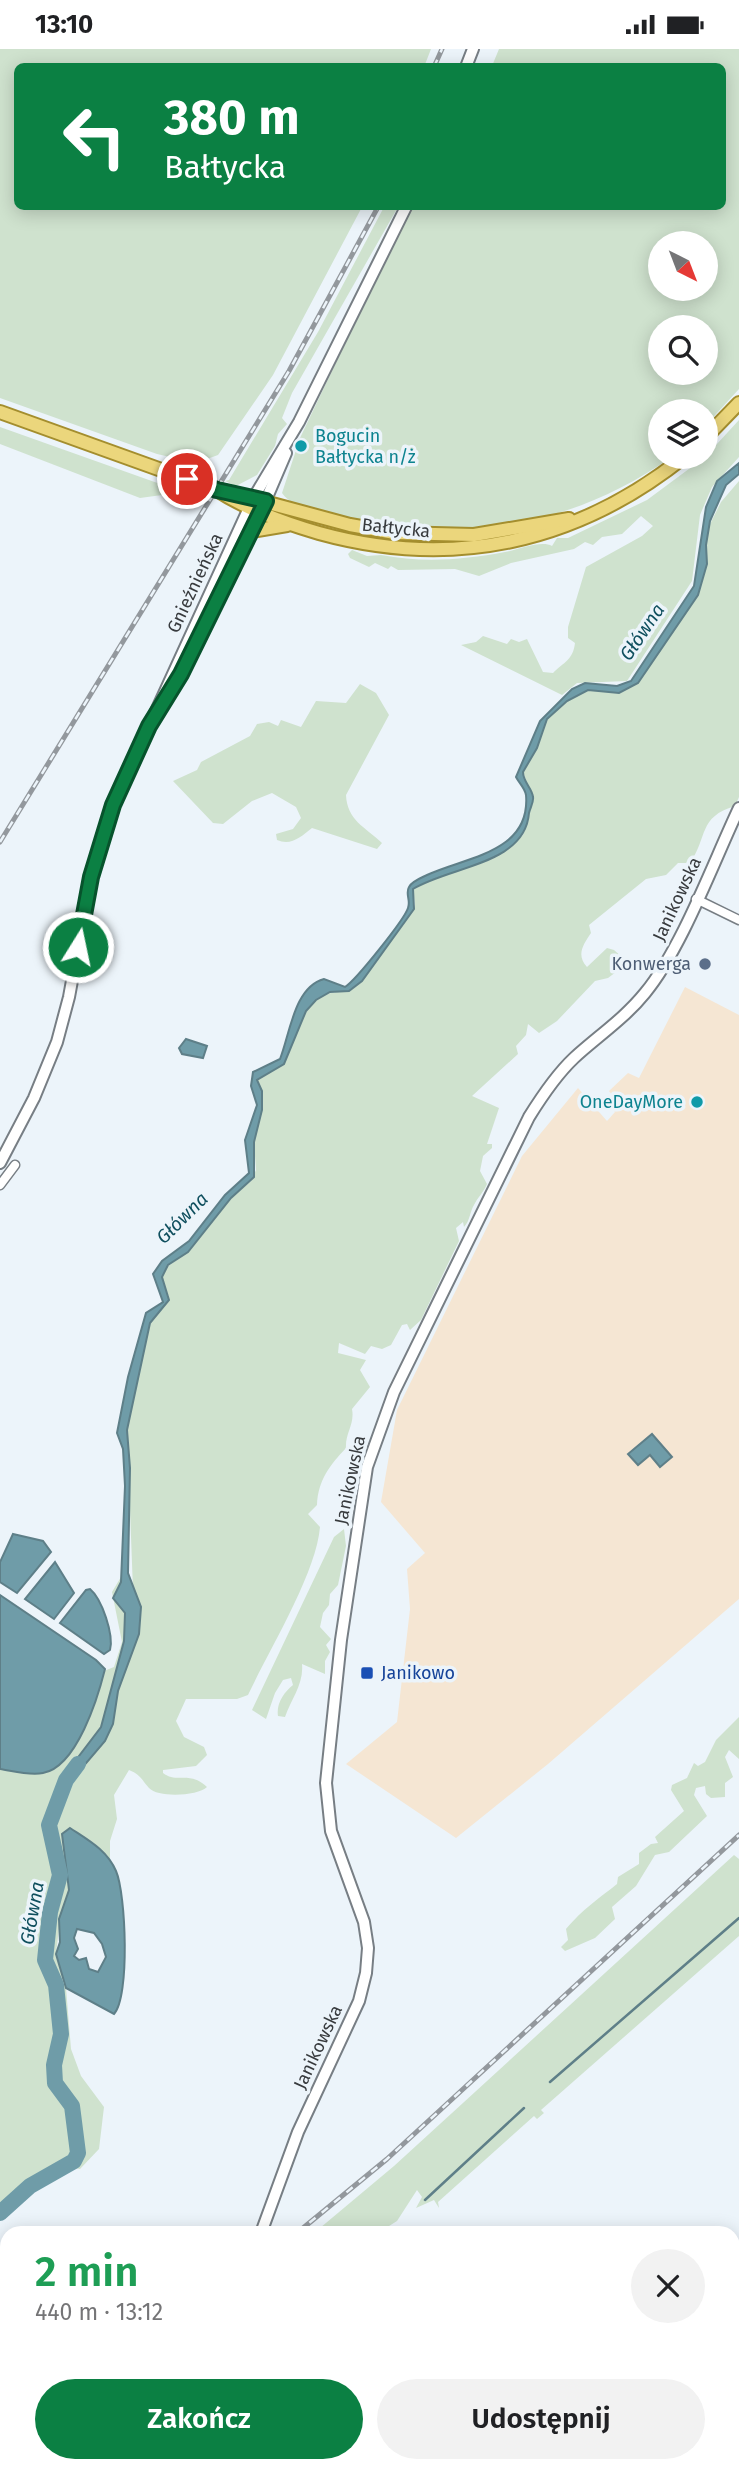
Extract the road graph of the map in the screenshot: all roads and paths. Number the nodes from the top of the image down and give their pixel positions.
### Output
1 (405, 210) edge
2 (739, 403) edge
3 (0, 412) edge
4 (718, 425) edge
5 (666, 469) edge
6 (257, 504) junction
7 (577, 518) junction
8 (294, 525) junction
9 (252, 531) junction
10 (149, 726) junction
11 (739, 808) edge
12 (696, 899) junction
13 (739, 920) edge
14 (19, 1127) junction
15 (0, 1154) edge
16 (0, 1163) edge
17 (15, 1165) dead end
18 (0, 1185) edge
19 (264, 2226) edge

1 - 6 street, Gnieźnieńska
2 - 4 main road
3 - 6 main road, Bałtycka
5 - 7 main road, Bałtycka
6 - 7 main road, Bałtycka
6 - 8 main road, Bałtycka
6 - 9 street, Gnieźnieńska
6 - 10 street, Gnieźnieńska
7 - 8 main road, Bałtycka
8 - 9 main road
9 - 10 street, Gnieźnieńska
10 - 14 street, Gnieźnieńska
11 - 12 street, Janikowska
12 - 13 street
12 - 19 street, Janikowska
14 - 15 street, Gnieźnieńska
14 - 16 street, Gnieźnieńska
17 - 18 street

